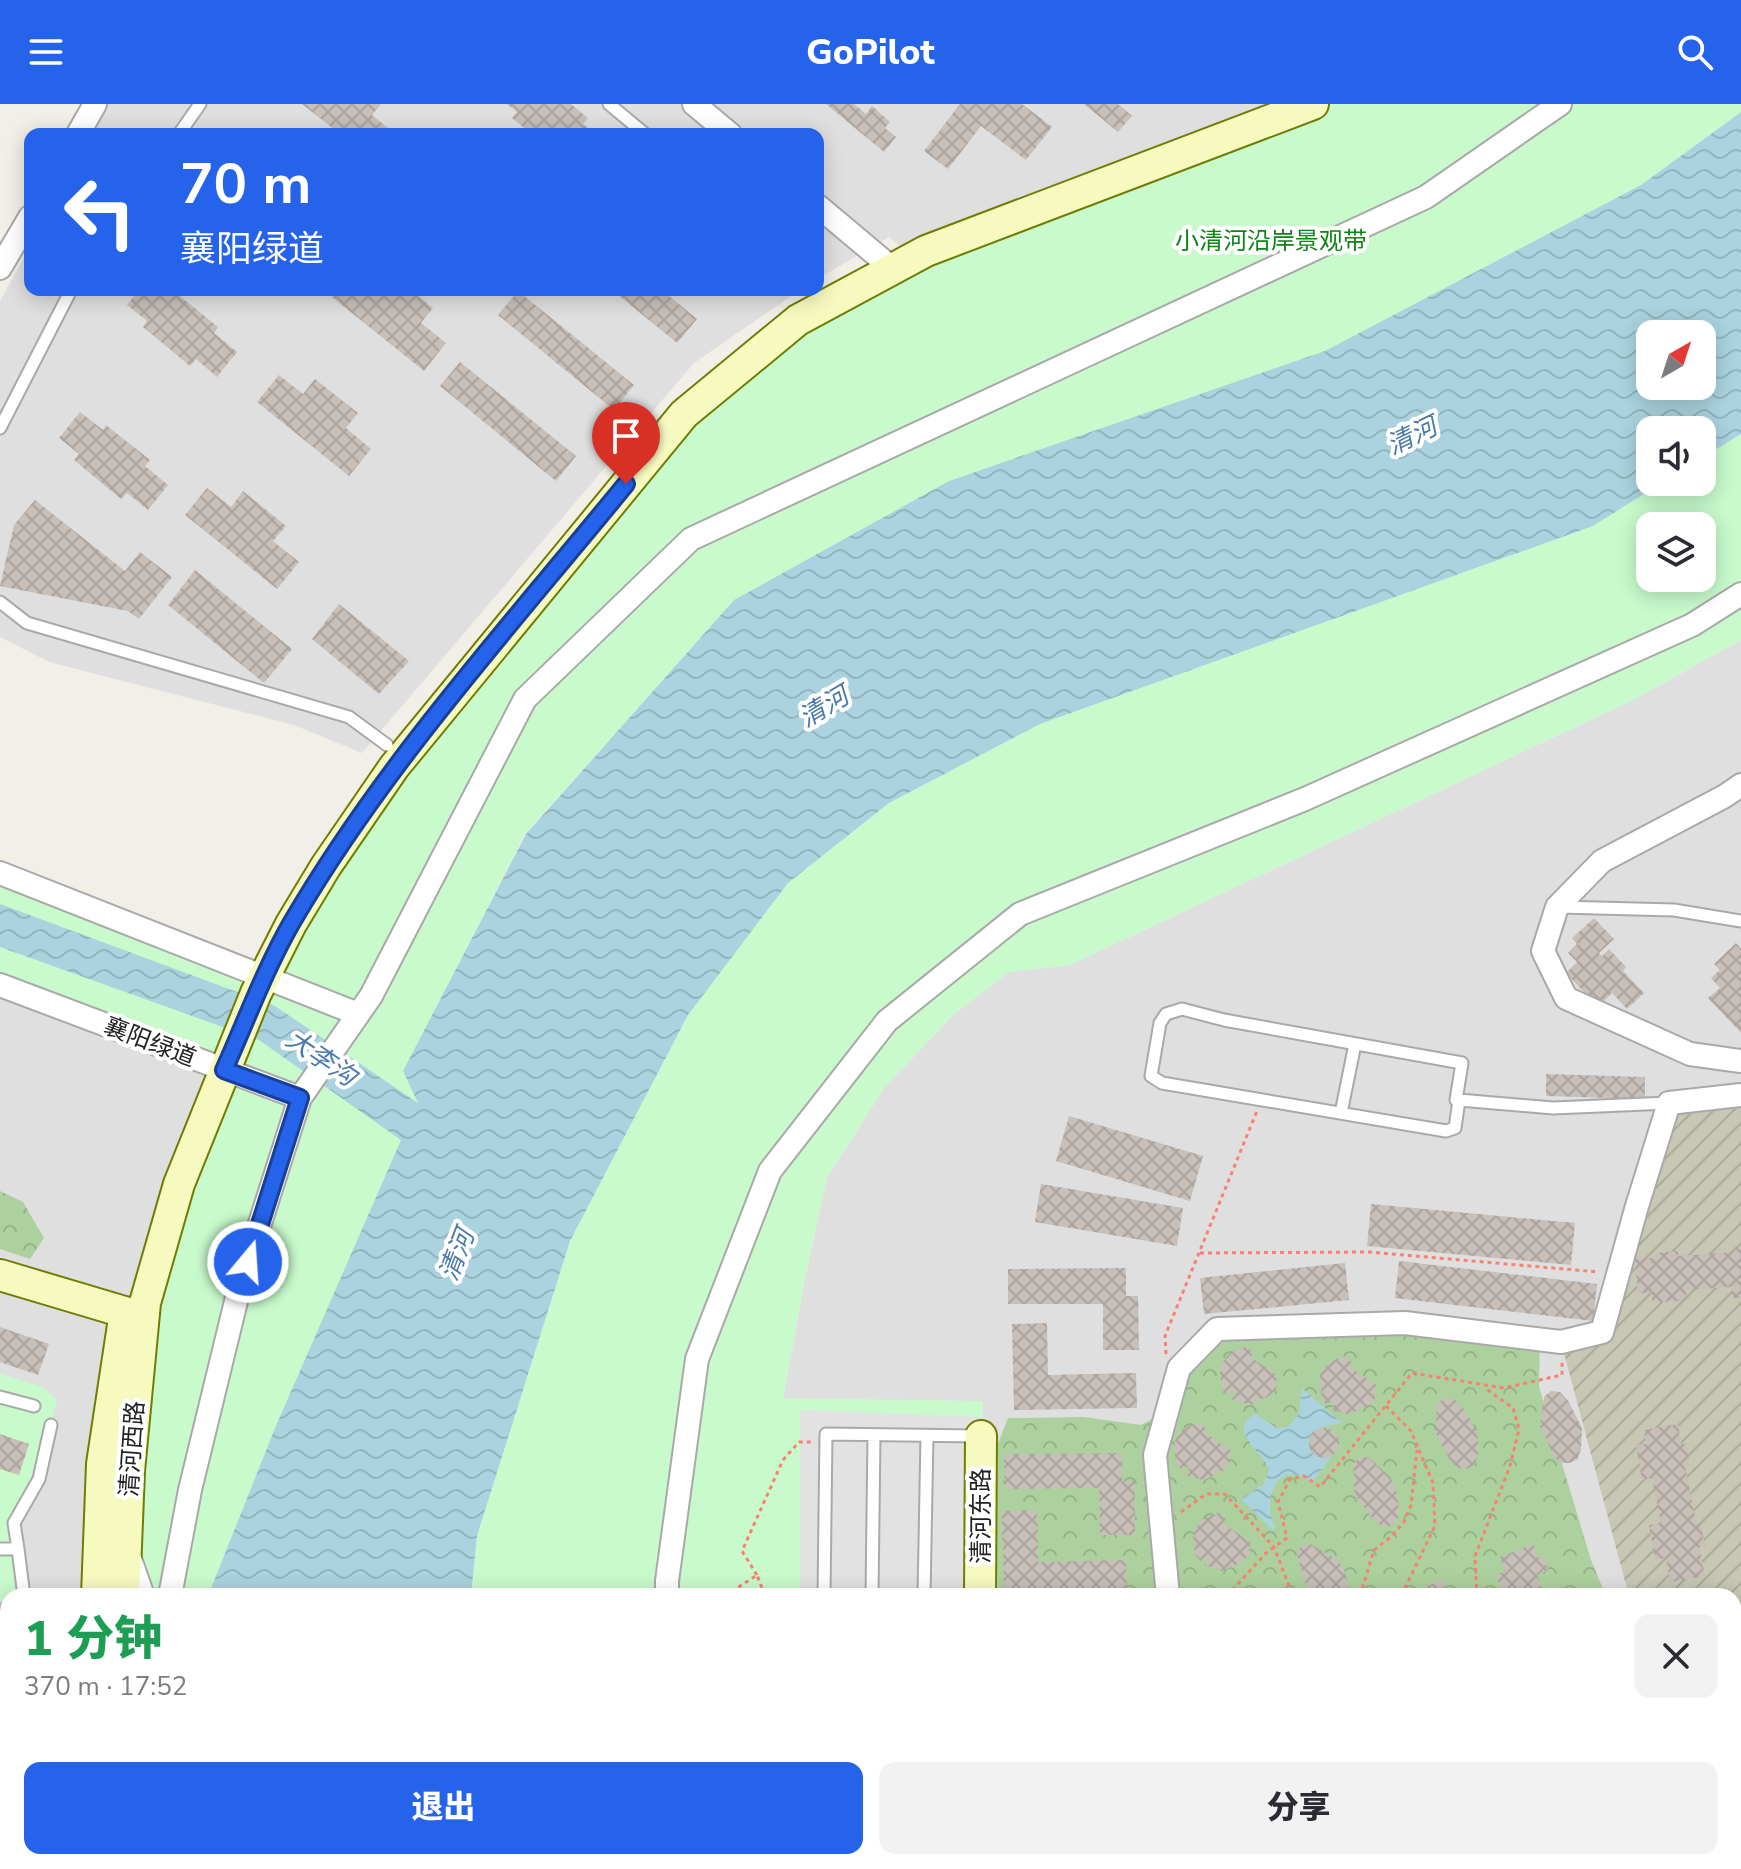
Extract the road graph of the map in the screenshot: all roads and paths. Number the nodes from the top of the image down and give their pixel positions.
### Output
1 (95, 104) edge
2 (200, 104) edge
3 (609, 104) edge
4 (694, 104) edge
5 (1262, 104) edge
6 (1313, 104) edge
7 (1560, 104) edge
8 (81, 128) edge
9 (183, 128) edge
10 (638, 128) edge
11 (723, 128) edge
12 (824, 211) edge
13 (24, 227) edge
14 (887, 263) junction
15 (0, 268) edge
16 (824, 291) edge
17 (68, 296) edge
18 (813, 296) edge
19 (0, 428) edge
20 (1741, 594) edge
21 (0, 602) edge
22 (387, 745) junction
23 (1741, 785) edge
24 (0, 873) edge
25 (1557, 907) junction
26 (1741, 921) edge
27 (254, 981) junction
28 (0, 985) edge
29 (356, 1018) junction
30 (1355, 1044) junction
31 (219, 1061) junction
32 (1741, 1061) edge
33 (304, 1092) junction
34 (1741, 1095) edge
35 (1260, 1099) junction
36 (1459, 1100) junction
37 (1669, 1103) junction
38 (1341, 1113) junction
39 (1200, 1253) junction
40 (1618, 1274) junction
41 (0, 1275) edge
42 (138, 1311) junction
43 (1561, 1342) junction
44 (1179, 1368) junction
45 (1482, 1386) junction
46 (0, 1397) edge
47 (34, 1406) dead end
48 (1386, 1406) junction
49 (51, 1425) dead end
50 (874, 1435) junction
51 (927, 1436) junction
52 (981, 1436) joint
53 (826, 1441) junction
54 (1417, 1446) junction
55 (1162, 1526) junction
56 (1274, 1547) junction
57 (126, 1548) junction
58 (0, 1549) edge
59 (18, 1549) junction
60 (757, 1575) junction
61 (23, 1588) edge
62 (97, 1588) edge
63 (124, 1588) edge
64 (140, 1588) edge
65 (172, 1588) edge
66 (667, 1588) edge
67 (737, 1588) edge
68 (762, 1588) edge
69 (824, 1588) edge
70 (872, 1588) edge
71 (924, 1588) edge
72 (980, 1588) edge
73 (1167, 1588) edge
74 (1235, 1588) edge
75 (1290, 1588) edge
76 (1362, 1588) edge
77 (1405, 1588) edge
78 (1477, 1588) edge

1 - 8 street
2 - 9 lane
3 - 10 lane
4 - 11 street
5 - 14 main road
6 - 14 main road
7 - 29 street
12 - 14 street
13 - 15 street
14 - 16 main road
14 - 27 main road
17 - 19 lane
18 - 22 main road
20 - 66 street
21 - 22 lane
22 - 27 main road
23 - 25 street
24 - 27 street
25 - 26 lane
25 - 32 street
27 - 29 street
27 - 31 main road
28 - 31 street, 襄阳绿道
29 - 33 street
30 - 35 lane
30 - 36 lane
30 - 38 lane
31 - 33 street, 襄阳绿道
31 - 42 main road
33 - 65 street
34 - 37 street
35 - 38 lane
35 - 39 path
36 - 37 lane
36 - 38 lane
37 - 40 street
39 - 40 path
39 - 44 path
40 - 43 street
41 - 42 main road
42 - 57 main road, 清河西路
42 - 62 main road
43 - 44 street
43 - 45 path
44 - 55 street
45 - 48 path
45 - 78 path
46 - 47 lane
48 - 54 path
48 - 56 path
49 - 59 lane
50 - 51 lane
50 - 53 lane
50 - 70 lane
51 - 52 lane
51 - 71 lane
52 - 72 main road, 清河东路
53 - 60 path
53 - 69 lane
54 - 76 path
54 - 77 path
55 - 56 path
55 - 73 street
56 - 74 path
56 - 75 path
57 - 63 main road, 清河西路
57 - 64 street
58 - 59 lane
59 - 61 lane
60 - 67 path
60 - 68 path

